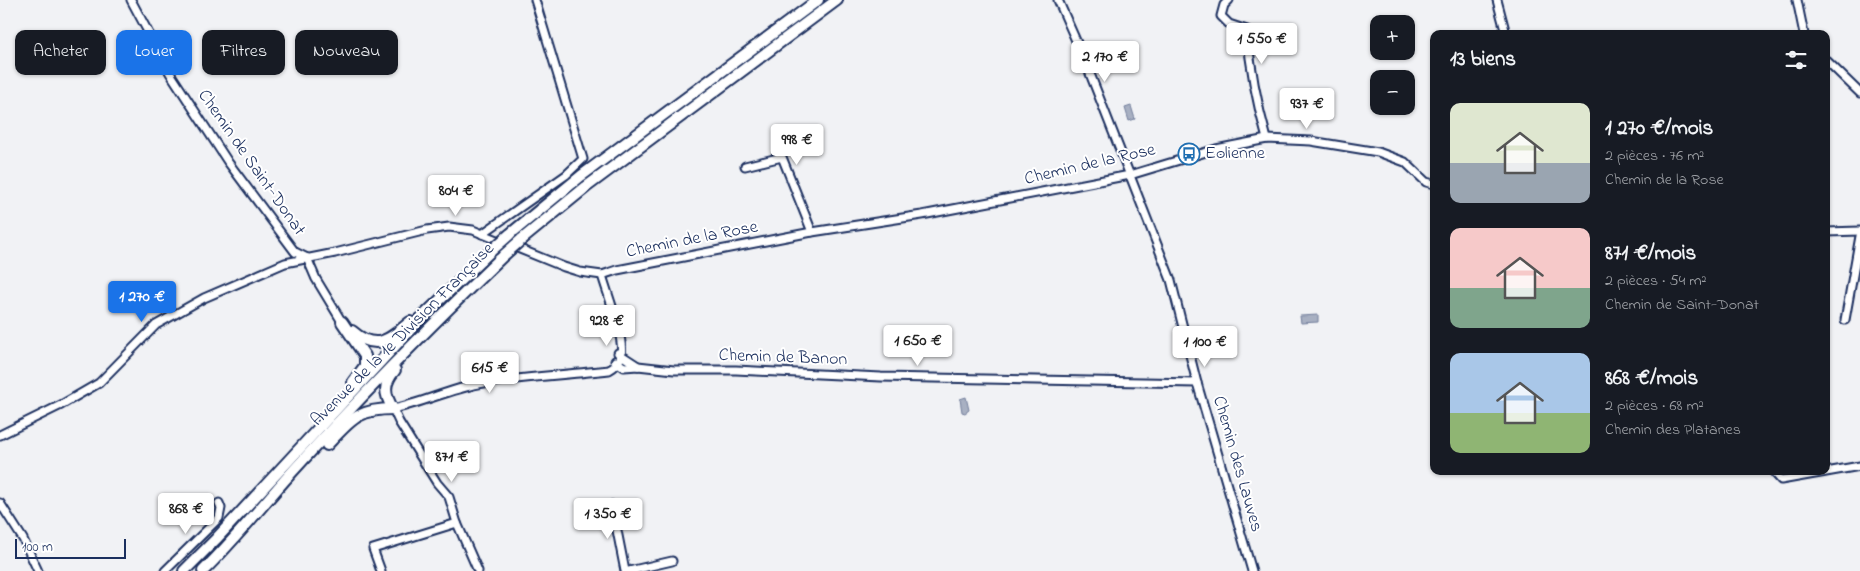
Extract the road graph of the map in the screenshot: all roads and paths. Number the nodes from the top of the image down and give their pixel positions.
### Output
1 (131, 0) edge
2 (535, 0) edge
3 (818, 0) edge
4 (838, 0) edge
5 (1058, 0) edge
6 (1229, 0) edge
7 (1497, 0) edge
8 (1797, 0) edge
9 (1505, 30) edge
10 (1803, 30) edge
11 (1830, 64) edge
12 (1860, 93) edge
13 (1267, 139) junction
14 (745, 166) dead end
15 (1130, 175) junction
16 (1430, 183) edge
17 (1860, 231) edge
18 (812, 232) junction
19 (1830, 232) edge
20 (482, 234) junction
21 (1860, 236) edge
22 (506, 255) junction
23 (307, 258) junction
24 (469, 271) junction
25 (602, 274) junction
26 (1845, 320) dead end
27 (342, 322) junction
28 (620, 353) junction
29 (616, 362) junction
30 (638, 366) junction
31 (1197, 383) junction
32 (393, 409) junction
33 (0, 435) edge
34 (1860, 466) edge
35 (1830, 471) edge
36 (1777, 475) edge
37 (1809, 475) edge
38 (219, 502) dead end
39 (0, 503) edge
40 (612, 505) dead end
41 (257, 514) junction
42 (457, 523) junction
43 (228, 525) junction
44 (672, 560) dead end
45 (38, 571) edge
46 (166, 571) edge
47 (184, 571) edge
48 (203, 571) edge
49 (381, 571) edge
50 (478, 571) edge
51 (627, 571) edge
52 (1252, 571) edge

1 - 23 street, Chemin de Saint-Donat
2 - 20 street
3 - 24 highway, Avenue de la 1e Division Française, bridge
4 - 22 highway, Avenue de la 1e Division Française, bridge
5 - 15 street, Chemin des Lauves
6 - 13 street
7 - 9 street
8 - 10 street
11 - 12 street
13 - 15 street, Chemin de la Rose
13 - 16 street, Chemin de la Rose
14 - 18 street
15 - 18 street, Chemin de la Rose
15 - 31 street, Chemin des Lauves
17 - 19 street
18 - 25 street, Chemin de la Rose
20 - 23 street, Chemin de la Rose
20 - 25 street, Chemin de la Rose
21 - 26 street
22 - 32 highway
22 - 41 highway, Avenue de la 1e Division Française
23 - 27 street
23 - 33 street, Chemin de la Rose
24 - 27 highway
24 - 43 highway, Avenue de la 1e Division Française
25 - 28 street
27 - 43 highway
28 - 29 street
28 - 30 street
29 - 30 street, Chemin de Banon
29 - 32 street
30 - 31 street, Chemin de Banon
31 - 52 street, Chemin des Lauves
32 - 41 highway
32 - 42 street
34 - 35 street
36 - 37 street
38 - 46 street
39 - 45 street
40 - 51 street
41 - 48 highway, Avenue de la 1e Division Française
42 - 49 street
42 - 50 street
43 - 47 highway, Avenue de la 1e Division Française
44 - 51 street

